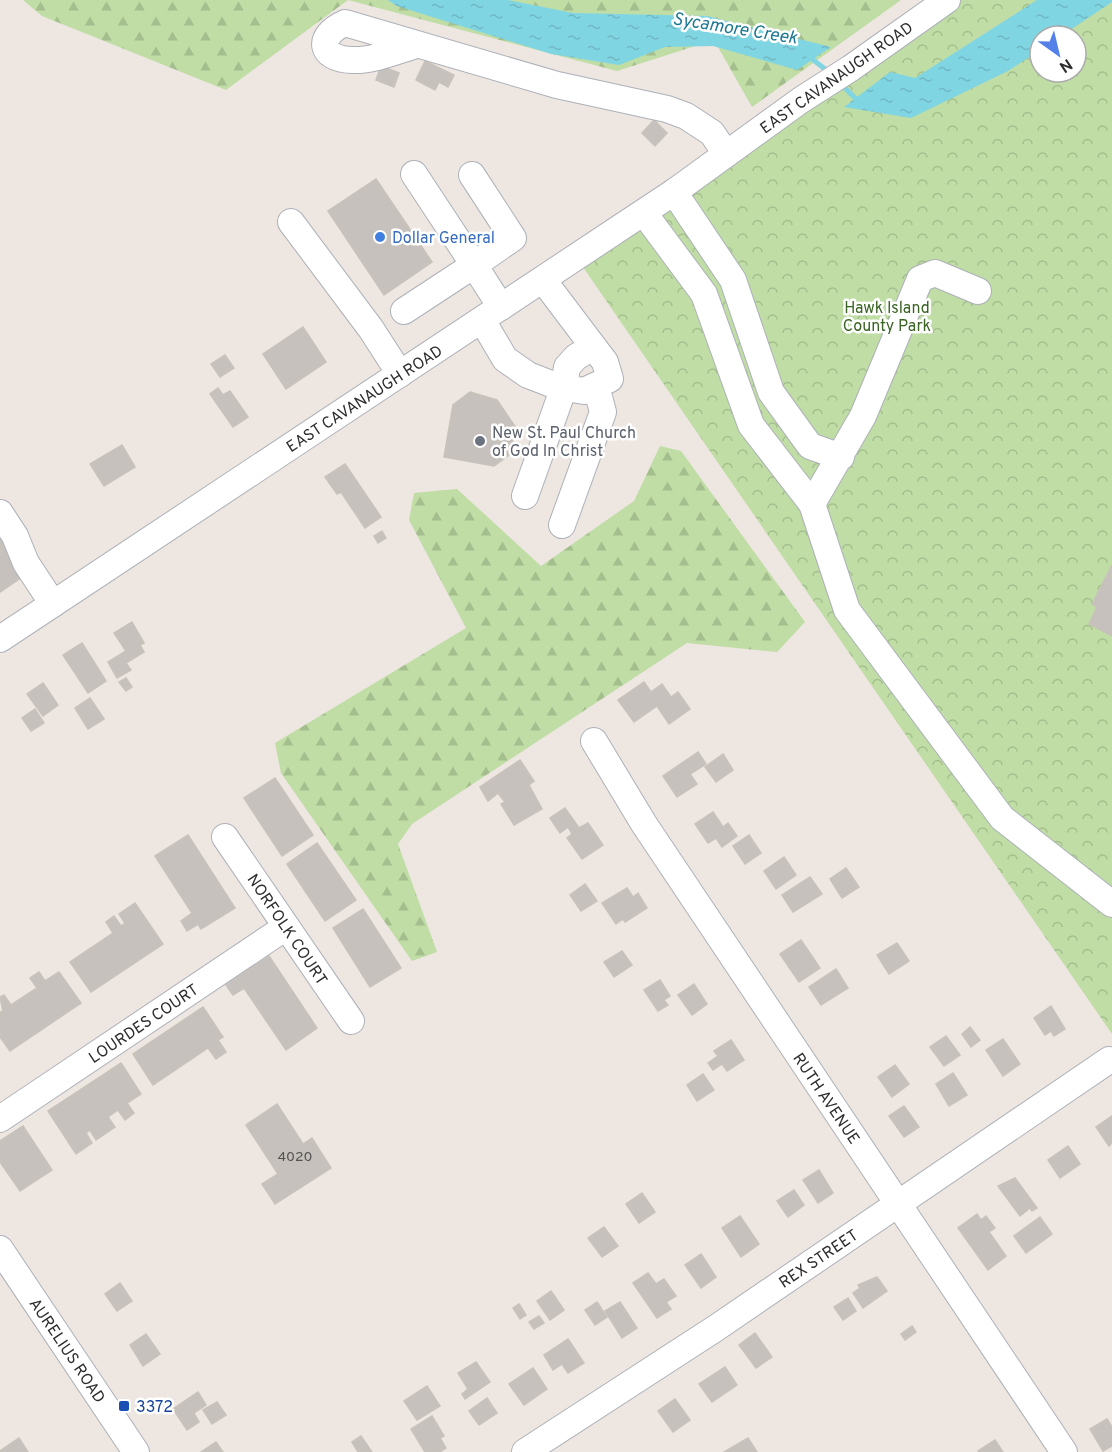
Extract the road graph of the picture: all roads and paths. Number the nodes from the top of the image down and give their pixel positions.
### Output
1 (946, 0) edge
2 (416, 45) dead end
3 (726, 154) junction
4 (414, 174) dead end
5 (472, 175) dead end
6 (674, 192) junction
7 (644, 213) junction
8 (291, 222) dead end
9 (474, 265) junction
10 (543, 280) junction
11 (978, 291) dead end
12 (405, 311) dead end
13 (492, 313) junction
14 (593, 347) junction
15 (400, 374) junction
16 (596, 386) junction
17 (564, 387) junction
18 (841, 457) junction
19 (525, 496) dead end
20 (812, 504) junction
21 (0, 513) edge
22 (562, 525) dead end
23 (53, 604) junction
24 (0, 639) edge
25 (594, 741) dead end
26 (225, 837) dead end
27 (1112, 904) edge
28 (286, 927) junction
29 (351, 1021) dead end
30 (1109, 1060) dead end
31 (0, 1119) edge
32 (897, 1204) junction
33 (1, 1253) edge
34 (136, 1452) edge
35 (525, 1452) edge
36 (1064, 1452) edge

1 - 3 street, EAST CAVANAUGH ROAD
2 - 3 street
3 - 6 street, EAST CAVANAUGH ROAD
4 - 9 street
5 - 9 street
6 - 7 street, EAST CAVANAUGH ROAD
6 - 18 street
7 - 10 street, EAST CAVANAUGH ROAD
7 - 20 street
8 - 15 street
9 - 12 street
9 - 13 street
10 - 13 street, EAST CAVANAUGH ROAD
10 - 14 street
11 - 18 street
13 - 15 street, EAST CAVANAUGH ROAD
13 - 17 street
14 - 16 street
14 - 17 street
15 - 23 street, EAST CAVANAUGH ROAD
16 - 17 street
16 - 22 street
17 - 19 street
18 - 20 street
20 - 27 street
21 - 23 street
23 - 24 street, EAST CAVANAUGH ROAD
25 - 32 street, RUTH AVENUE
26 - 28 street, NORFOLK COURT
28 - 29 street, NORFOLK COURT
28 - 31 street, LOURDES COURT
30 - 32 street, REX STREET
32 - 35 street, REX STREET
32 - 36 street, RUTH AVENUE
33 - 34 street, AURELIUS ROAD

